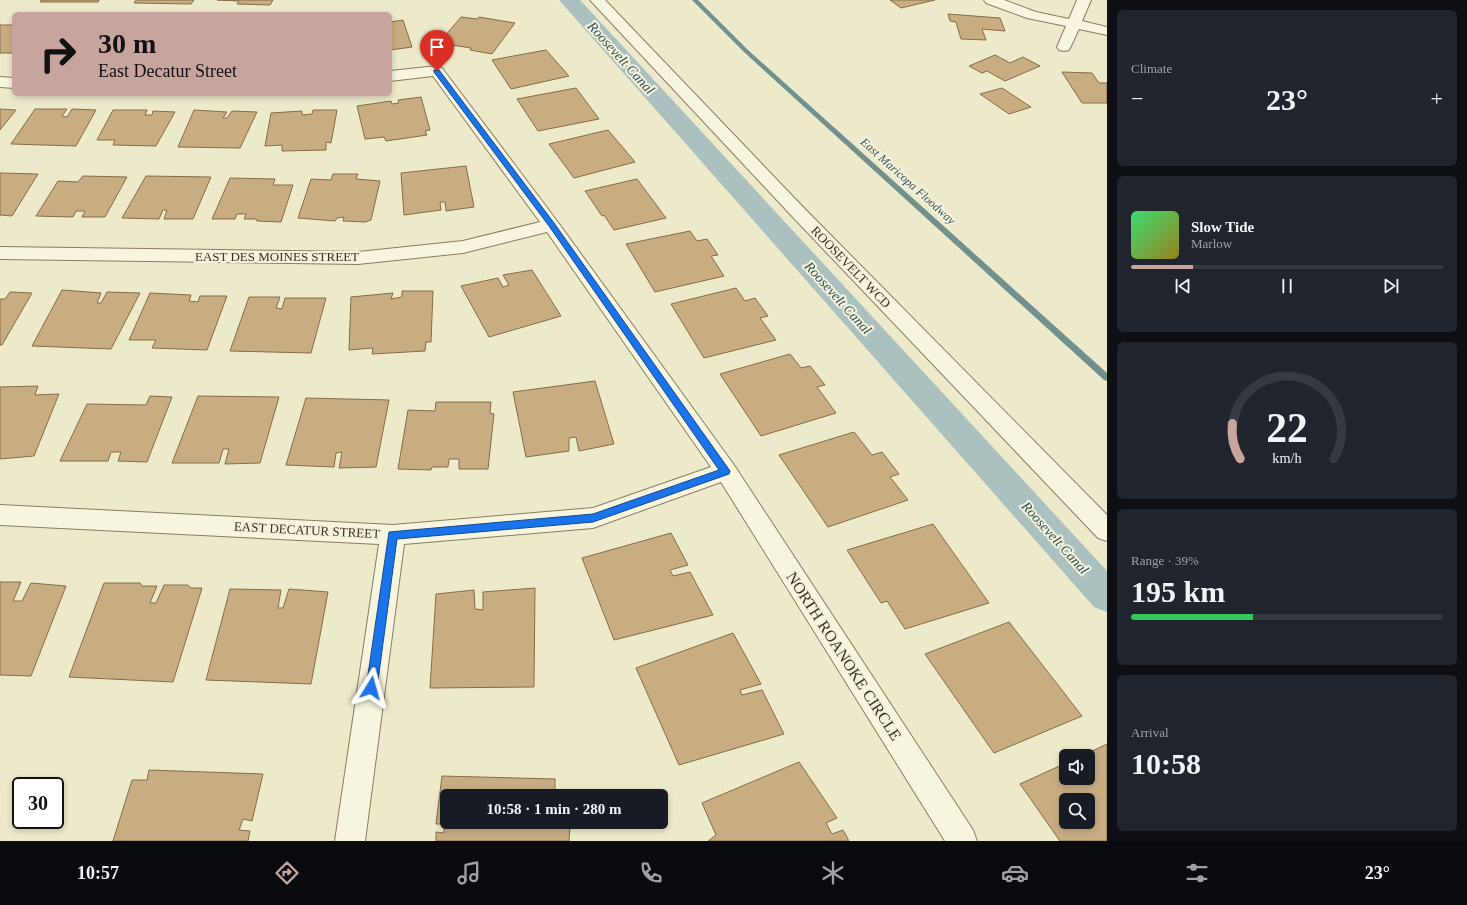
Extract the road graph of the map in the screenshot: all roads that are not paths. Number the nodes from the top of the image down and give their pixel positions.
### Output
1 (596, 0) edge
2 (991, 0) edge
3 (1084, 0) edge
4 (1074, 25) junction
5 (1107, 30) edge
6 (1064, 47) dead end
7 (392, 76) edge
8 (0, 82) edge
9 (12, 83) edge
10 (551, 225) junction
11 (0, 253) edge
12 (726, 471) junction
13 (0, 515) edge
14 (1107, 531) edge
15 (393, 535) junction
16 (350, 841) edge
17 (962, 841) edge

1 - 14 street, ROOSEVELT WCD
2 - 4 street
3 - 4 street
4 - 5 street
4 - 6 street
7 - 10 street, NORTH ROANOKE CIRCLE
8 - 9 street
10 - 11 street, EAST DES MOINES STREET
10 - 12 street, NORTH ROANOKE CIRCLE
12 - 15 street, EAST DECATUR STREET
12 - 17 street, NORTH ROANOKE CIRCLE
13 - 15 street, EAST DECATUR STREET
15 - 16 street

